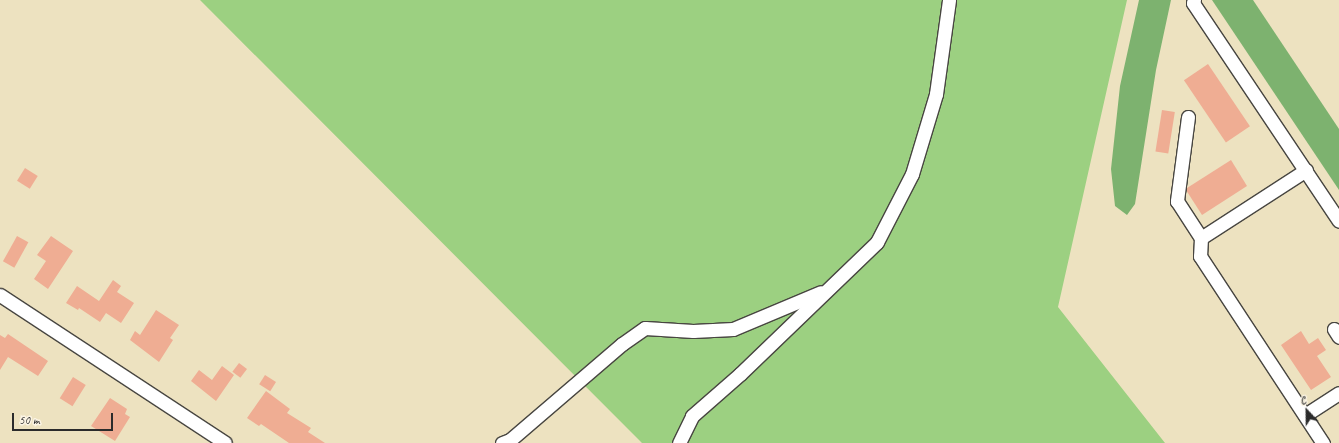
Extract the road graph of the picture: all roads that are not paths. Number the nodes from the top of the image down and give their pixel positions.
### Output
1 (949, 0) edge
2 (1194, 0) edge
3 (1188, 117) dead end
4 (1306, 170) junction
5 (1339, 221) edge
6 (1201, 238) junction
7 (829, 289) junction
8 (0, 295) edge
9 (1339, 393) edge
10 (1305, 415) junction
11 (224, 443) edge
12 (502, 443) edge
13 (679, 443) edge
14 (1324, 443) edge

1 - 7 street
2 - 4 street
3 - 6 street
4 - 5 street
4 - 6 street
6 - 10 street
7 - 12 street
7 - 13 street
8 - 11 street
9 - 10 street
10 - 14 street

